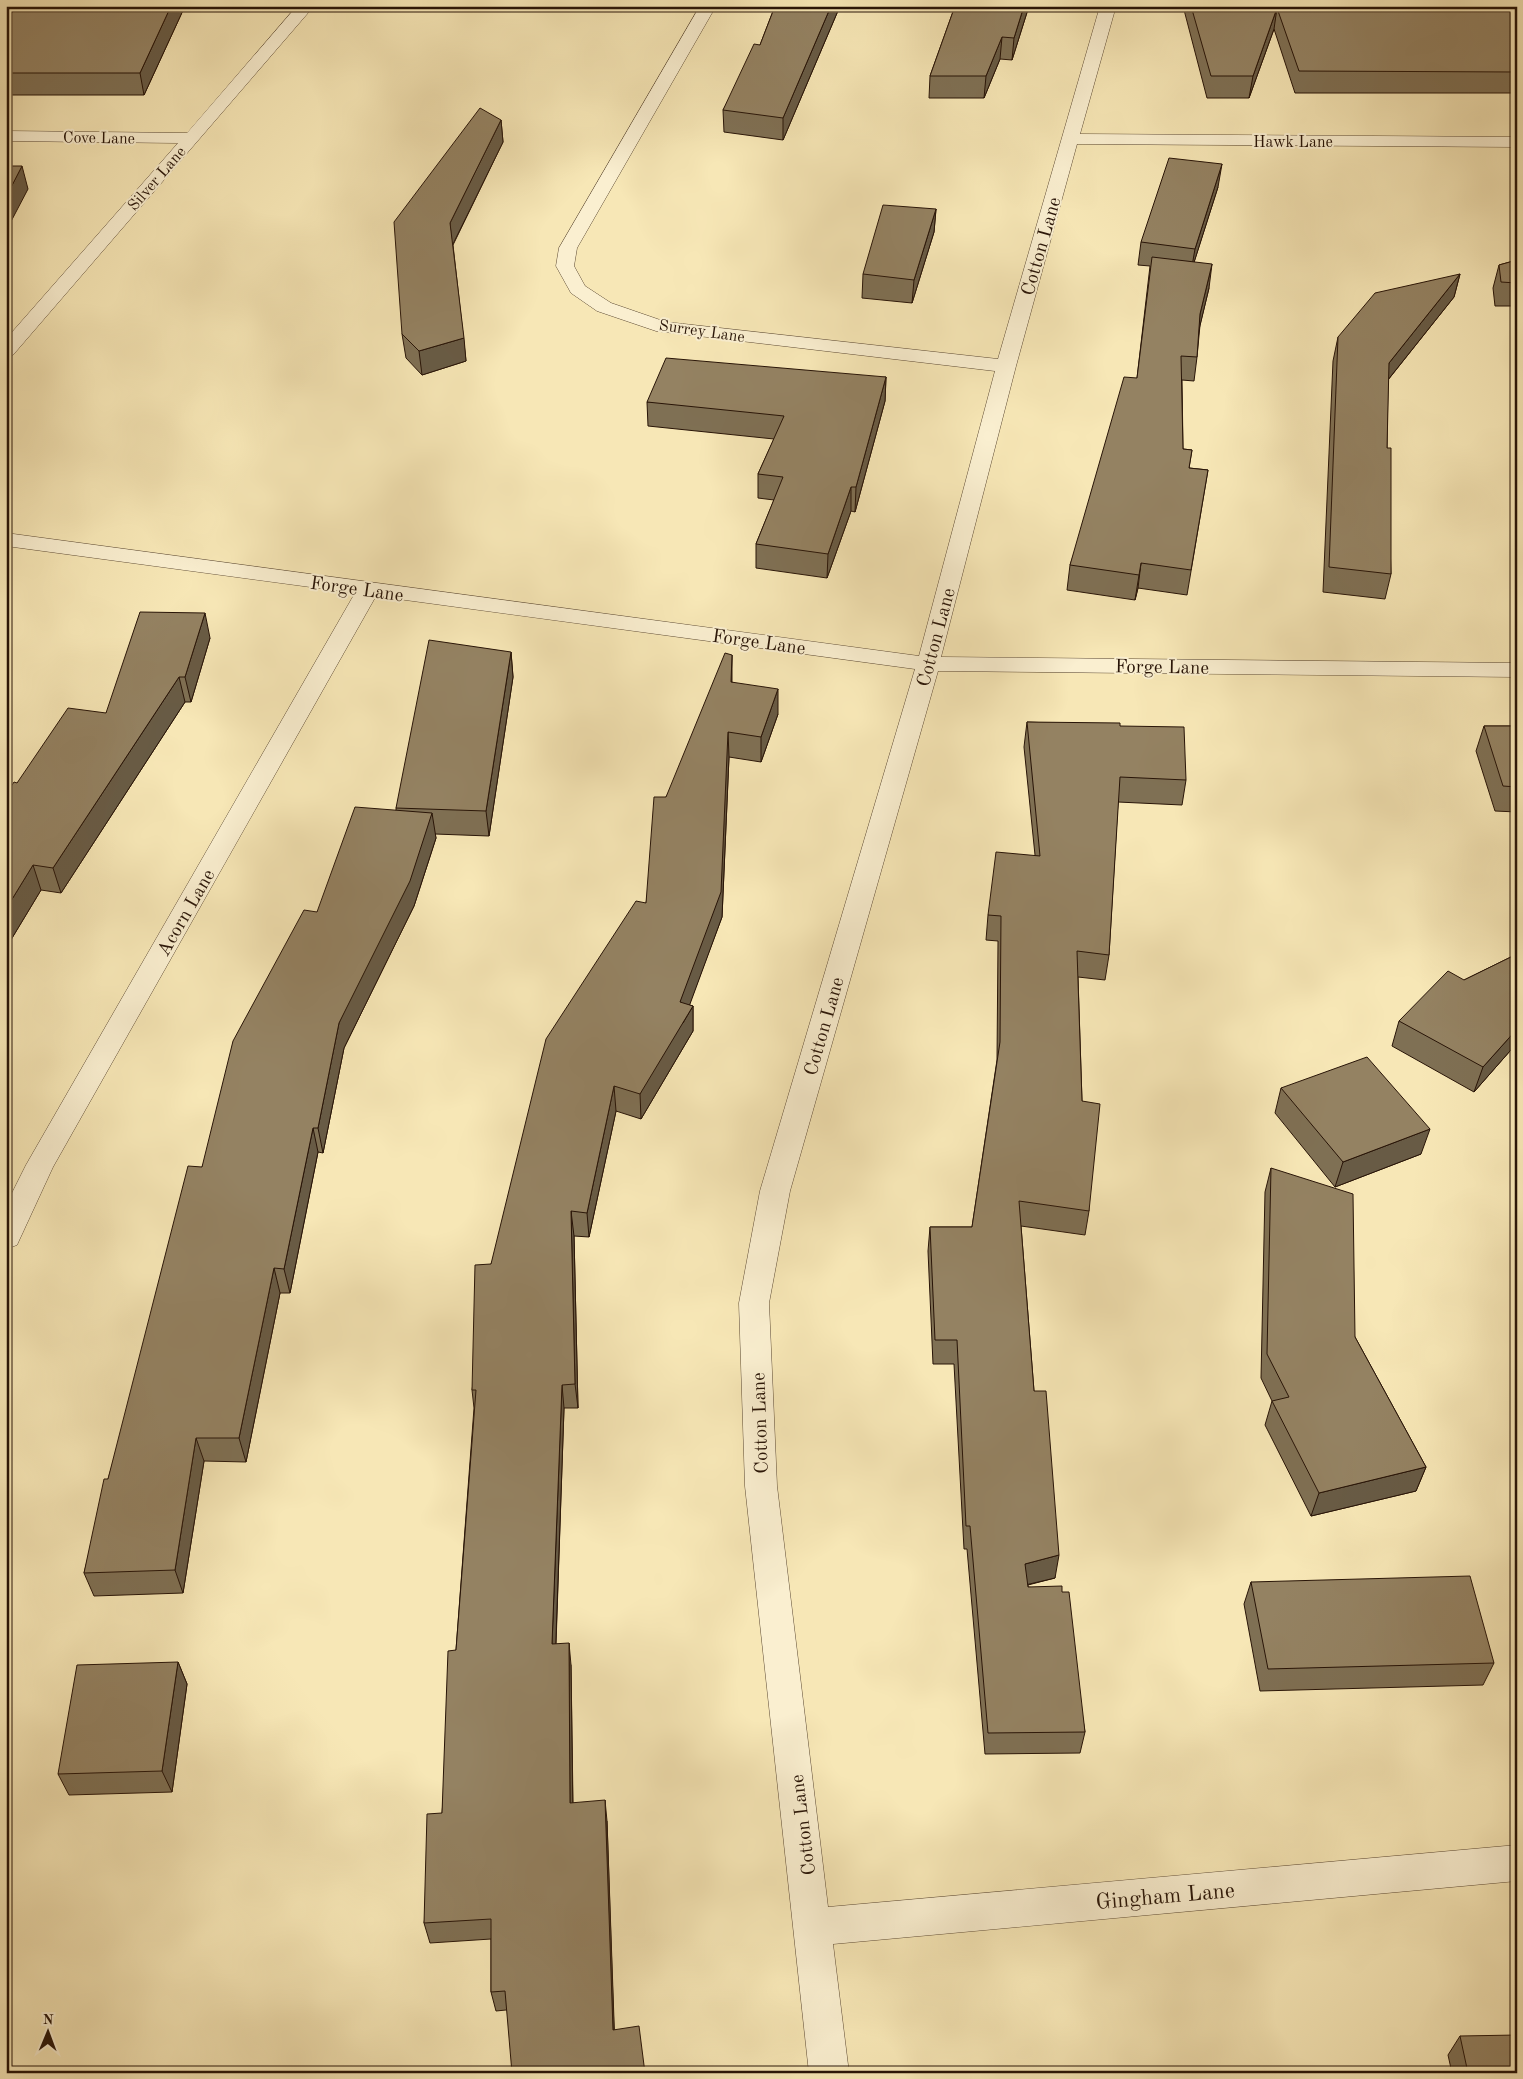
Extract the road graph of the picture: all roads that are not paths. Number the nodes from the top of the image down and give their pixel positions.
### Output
1 (306, 6) edge
2 (708, 6) edge
3 (1108, 6) edge
4 (6, 136) edge
5 (191, 138) junction
6 (1070, 139) junction
7 (1517, 142) edge
8 (6, 351) edge
9 (1006, 366) junction
10 (6, 539) edge
11 (369, 589) junction
12 (928, 664) junction
13 (1517, 670) edge
14 (6, 1237) edge
15 (1517, 1863) edge
16 (814, 1928) junction
17 (830, 2073) edge

1 - 5 street, Silver Lane
2 - 9 street, Surrey Lane
3 - 6 street, Cotton Lane
4 - 5 street, Cove Lane
5 - 8 street, Silver Lane
6 - 7 street, Hawk Lane
6 - 9 street, Cotton Lane
9 - 12 street, Cotton Lane
10 - 11 street, Forge Lane
11 - 12 street, Forge Lane
11 - 14 street, Acorn Lane
12 - 13 street, Forge Lane
12 - 16 street, Cotton Lane
15 - 16 street, Gingham Lane
16 - 17 street, Cotton Lane

